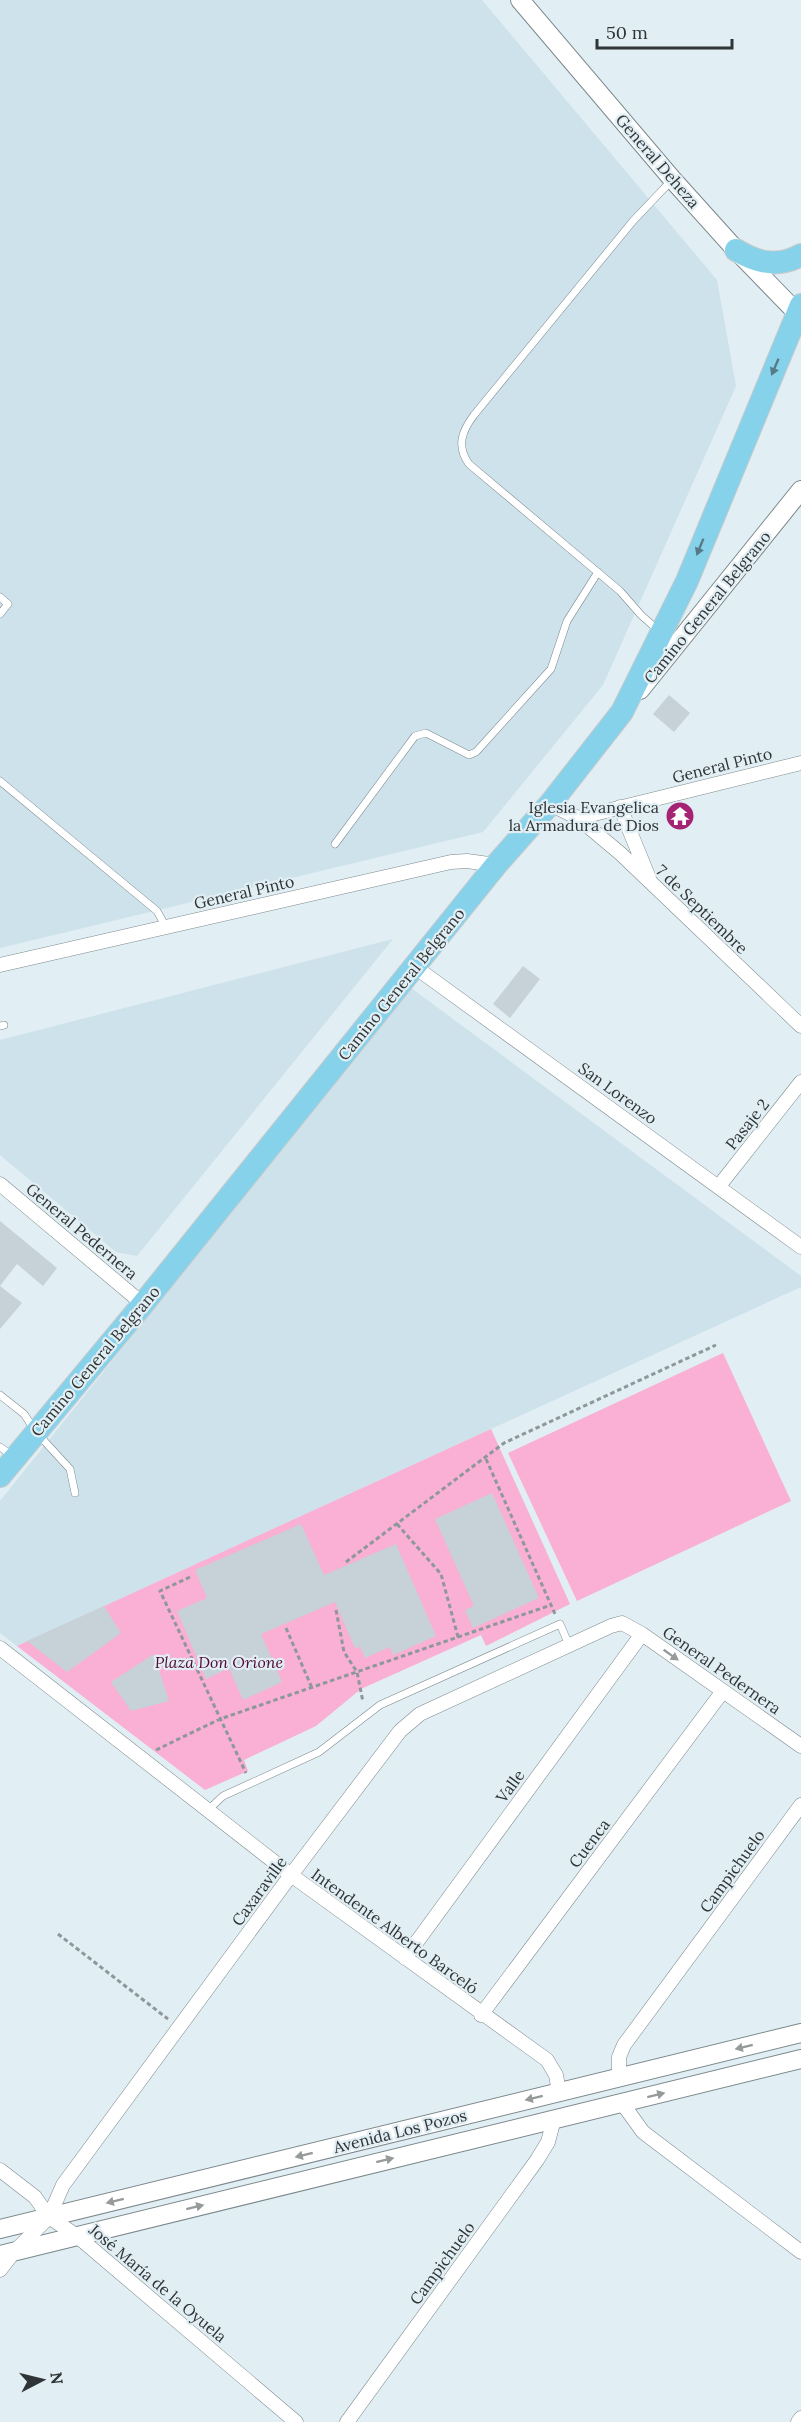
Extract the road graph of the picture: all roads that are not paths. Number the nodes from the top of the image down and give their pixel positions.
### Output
1 (520, 0) edge
2 (673, 180) junction
3 (736, 250) junction
4 (801, 255) edge
5 (800, 312) edge
6 (801, 490) edge
7 (598, 572) junction
8 (0, 597) edge
9 (0, 614) edge
10 (661, 632) junction
11 (622, 712) junction
12 (801, 763) edge
13 (0, 781) edge
14 (550, 804) junction
15 (620, 807) junction
16 (579, 818) junction
17 (335, 844) dead end
18 (496, 865) junction
19 (651, 883) junction
20 (166, 927) junction
21 (0, 965) edge
22 (415, 966) junction
23 (801, 1026) edge
24 (801, 1082) edge
25 (0, 1184) edge
26 (719, 1186) junction
27 (801, 1247) edge
28 (143, 1304) junction
29 (0, 1395) edge
30 (36, 1432) junction
31 (8, 1452) edge
32 (0, 1476) edge
33 (75, 1492) dead end
34 (622, 1623) joint
35 (642, 1634) junction
36 (569, 1645) junction
37 (0, 1648) edge
38 (723, 1691) junction
39 (801, 1746) edge
40 (801, 1805) edge
41 (208, 1810) junction
42 (291, 1875) junction
43 (405, 1958) junction
44 (481, 2015) junction
45 (801, 2033) edge
46 (801, 2059) edge
47 (619, 2078) junction
48 (559, 2092) junction
49 (622, 2103) junction
50 (554, 2119) junction
51 (0, 2170) edge
52 (50, 2217) junction
53 (0, 2229) edge
54 (77, 2236) junction
55 (801, 2252) edge
56 (7, 2254) edge
57 (0, 2270) edge
58 (801, 2418) edge
59 (296, 2422) edge
60 (347, 2422) edge
61 (798, 2422) edge

1 - 2 street, General Deheza
2 - 3 street, General Deheza
2 - 7 lane
3 - 4 main road
3 - 5 street, General Deheza
5 -> 10 main road
6 - 11 street, Camino General Belgrano
7 - 10 lane
7 - 17 lane
8 - 9 lane
10 - 11 main road
11 - 14 main road, Camino General Belgrano
12 - 15 street, General Pinto
13 - 20 lane
14 - 16 street
14 - 18 main road, Camino General Belgrano
15 - 16 street, General Pinto
15 - 19 street
16 - 19 street, 7 de Septiembre
18 - 20 street, General Pinto
18 - 22 main road, Camino General Belgrano
19 - 23 street, 7 de Septiembre
20 - 21 street, General Pinto
22 - 26 street, San Lorenzo
22 - 28 main road, Camino General Belgrano
24 - 26 street, Pasaje 2
25 - 28 street, General Pedernera
26 - 27 street, San Lorenzo
28 - 30 main road, Camino General Belgrano
29 - 30 lane
30 - 31 main road, Camino General Belgrano
30 - 33 lane
31 - 32 main road, Camino General Belgrano
34 - 35 street, General Pedernera
34 - 36 street, Caxaraville
35 -> 38 street, General Pedernera
35 - 43 street, Valle
36 - 41 lane
36 - 42 street, Caxaraville
37 - 41 street, Intendente Alberto Barceló
38 - 39 street, General Pedernera
38 - 44 street, Cuenca
40 - 47 street, Campichuelo
41 - 42 street, Intendente Alberto Barceló
42 - 43 street, Intendente Alberto Barceló
42 - 52 street, Caxaraville
43 - 44 street, Intendente Alberto Barceló
44 - 48 street, Intendente Alberto Barceló
45 -> 47 street, Avenida Los Pozos
49 -> 46 street, Avenida Los Pozos
47 - 48 street, Avenida Los Pozos
48 -> 52 street, Avenida Los Pozos
49 - 50 street, Avenida Los Pozos
49 - 55 street
54 -> 50 street, Avenida Los Pozos
50 - 60 street, Campichuelo
51 - 52 street, José María de la Oyuela
52 - 53 street, Avenida Los Pozos
52 - 54 street, José María de la Oyuela
52 - 56 street, Caxaraville
54 - 56 street, Avenida Los Pozos
54 - 59 street, José María de la Oyuela
56 - 57 street, Caxaraville
58 - 61 street

